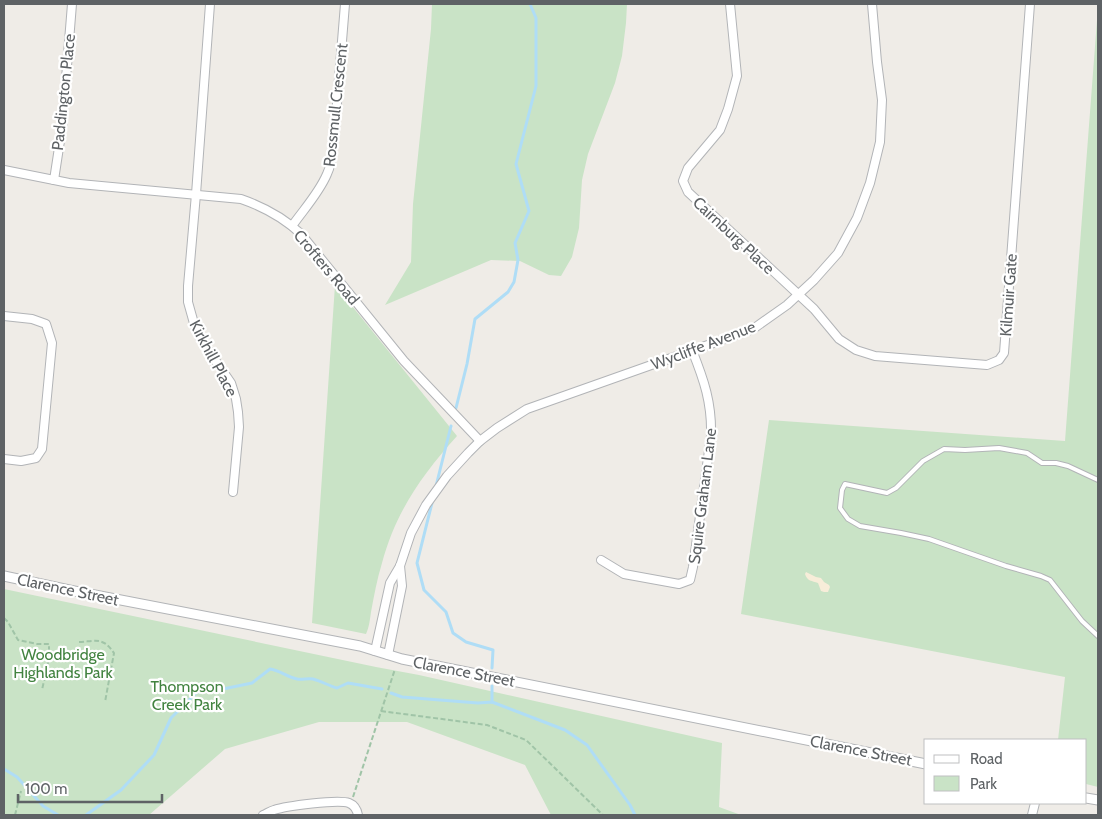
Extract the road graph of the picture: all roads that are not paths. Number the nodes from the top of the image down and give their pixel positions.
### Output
1 (72, 4) edge
2 (210, 4) edge
3 (344, 4) edge
4 (730, 4) edge
5 (872, 4) edge
6 (1030, 4) edge
7 (4, 170) edge
8 (54, 180) junction
9 (196, 194) junction
10 (292, 226) junction
11 (798, 295) junction
12 (4, 316) edge
13 (692, 350) junction
14 (480, 441) junction
15 (4, 459) edge
16 (1098, 480) edge
17 (232, 492) dead end
18 (602, 560) dead end
19 (400, 566) junction
20 (4, 576) edge
21 (1098, 636) edge
22 (375, 651) junction
23 (388, 655) junction
24 (924, 764) edge
25 (263, 815) edge
26 (358, 815) edge

1 - 8 street, Paddington Place
2 - 9 street
3 - 10 street, Rossmull Crescent
4 - 11 street, Cairnburg Place
5 - 11 street, Wycliffe Avenue
6 - 11 street, Kilmuir Gate
7 - 8 street, Crofters Road
8 - 9 street, Crofters Road
9 - 10 street, Crofters Road
9 - 17 street, Kirkhill Place
10 - 14 street, Crofters Road
11 - 13 street, Wycliffe Avenue
12 - 15 street
13 - 14 street, Wycliffe Avenue
13 - 18 street, Squire Graham Lane
14 - 19 street, Wycliffe Avenue
16 - 21 lane
19 - 22 street, Wycliffe Avenue
19 - 23 street, Wycliffe Avenue
20 - 22 street, Clarence Street
22 - 23 street, Clarence Street
23 - 24 street, Clarence Street
25 - 26 street

